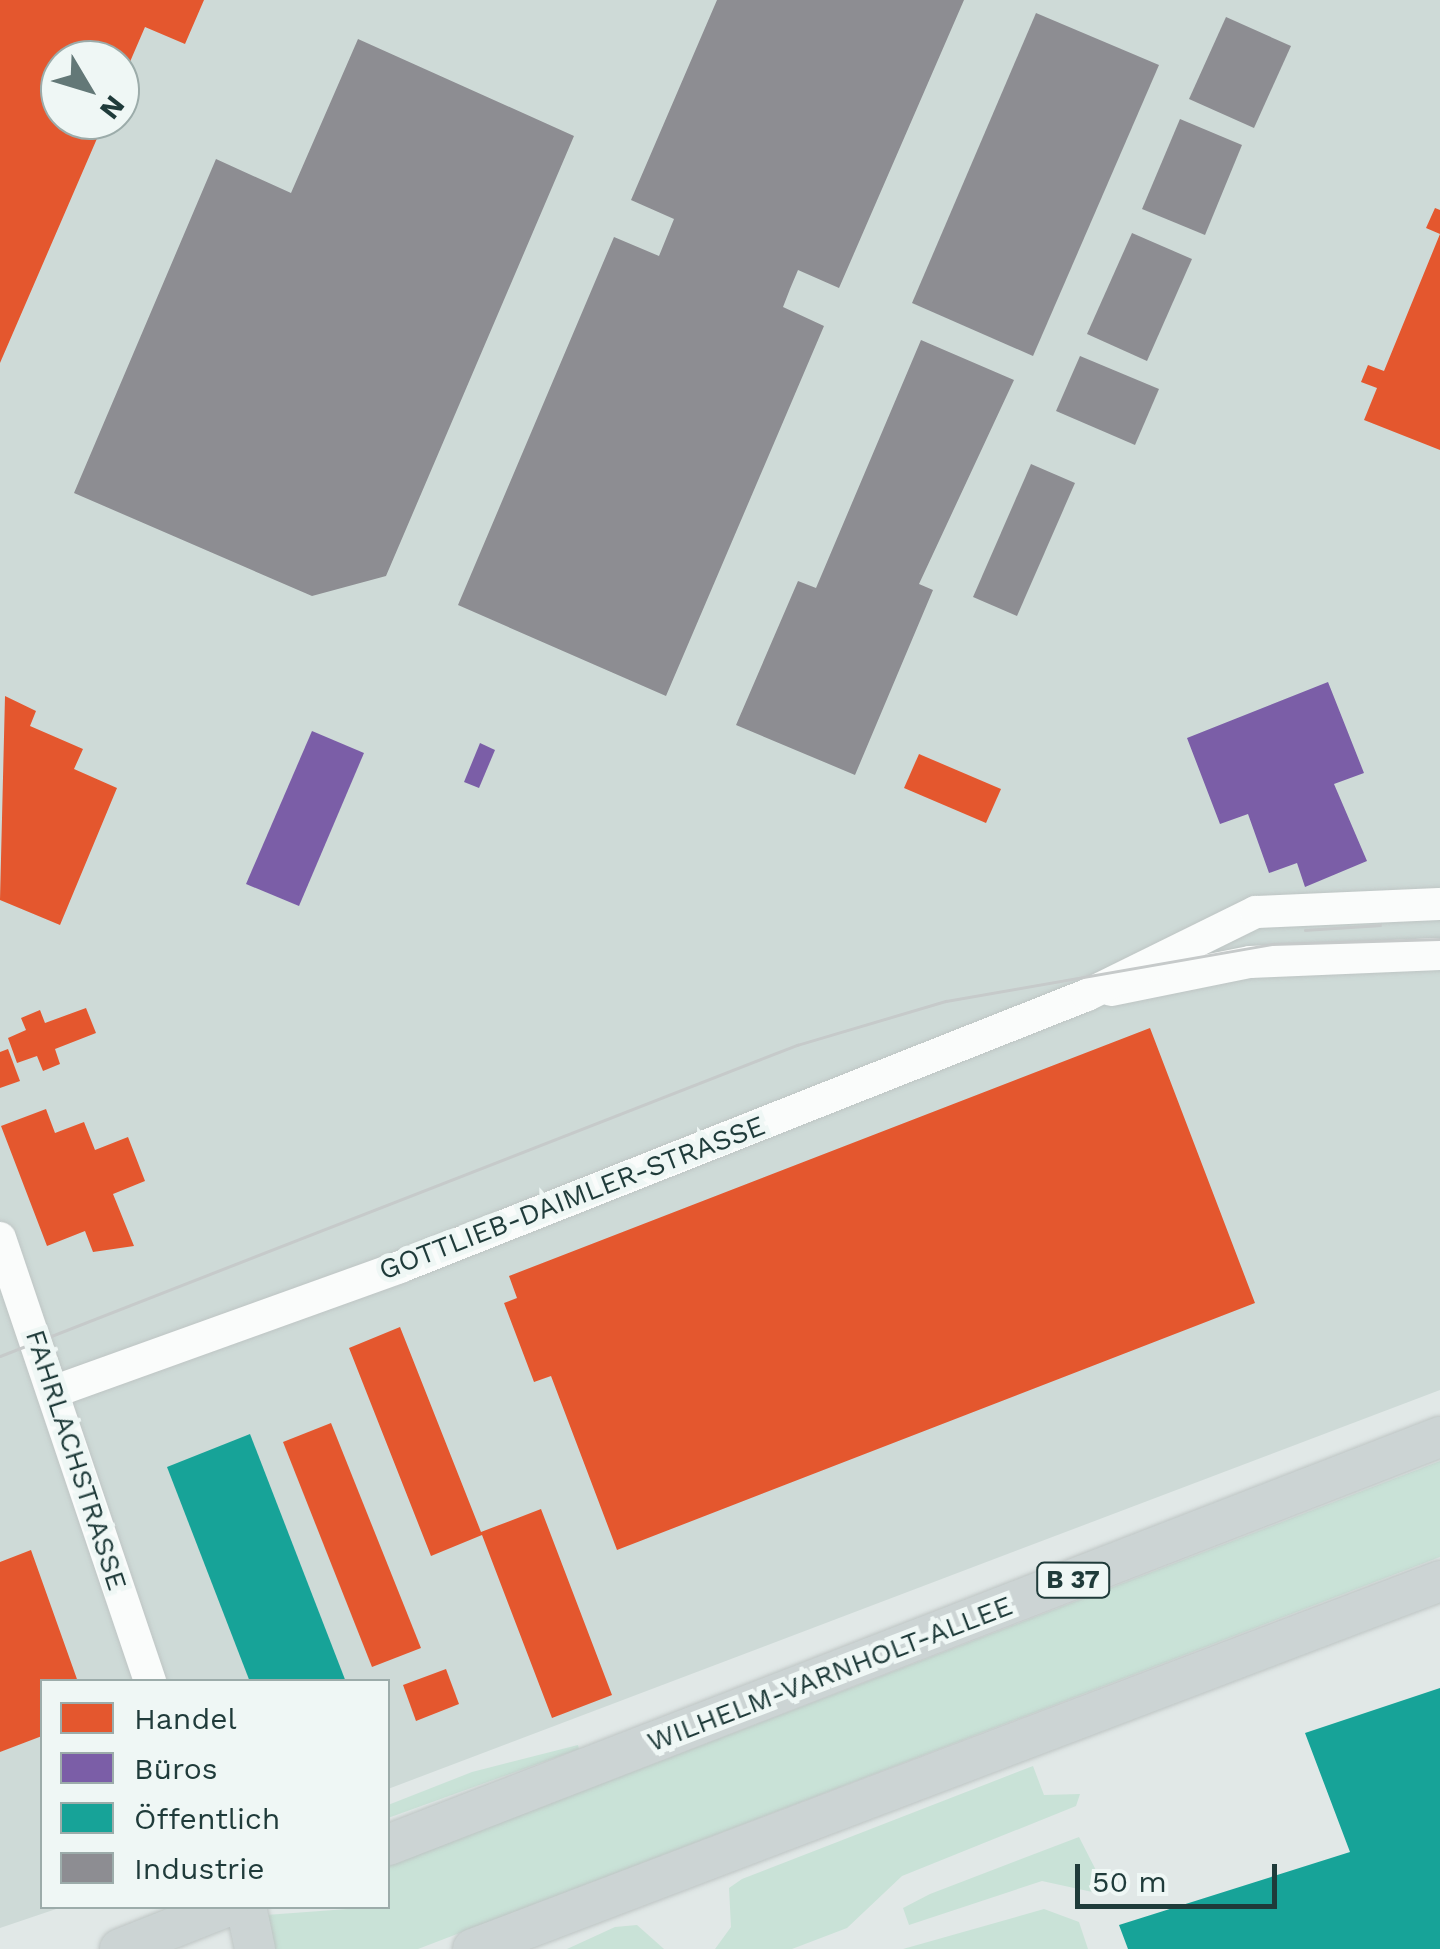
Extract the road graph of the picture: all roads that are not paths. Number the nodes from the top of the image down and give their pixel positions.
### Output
1 (1440, 904) edge
2 (1256, 912) junction
3 (1440, 954) edge
4 (1250, 962) junction
5 (1087, 995) junction
6 (0, 1238) edge
7 (53, 1392) junction
8 (1440, 1437) edge
9 (1440, 1581) edge
10 (149, 1679) edge
11 (390, 1844) edge
12 (215, 1909) edge
13 (247, 1909) edge
14 (172, 1919) edge
15 (120, 1949) edge
16 (255, 1949) edge
17 (473, 1949) edge

1 - 2 street, GOTTLIEB-DAIMLER-STRASSE
2 - 4 street
2 - 5 street, GOTTLIEB-DAIMLER-STRASSE
3 - 4 street, GOTTLIEB-DAIMLER-STRASSE
4 - 5 street, GOTTLIEB-DAIMLER-STRASSE
5 - 7 street, GOTTLIEB-DAIMLER-STRASSE
6 - 7 street, FAHRLACHSTRASSE
7 - 10 street, FAHRLACHSTRASSE
8 - 11 main road, WILHELM-VARNHOLT-ALLEE / B 37
9 - 17 main road
12 - 14 main road
13 - 16 main road
14 - 15 main road

